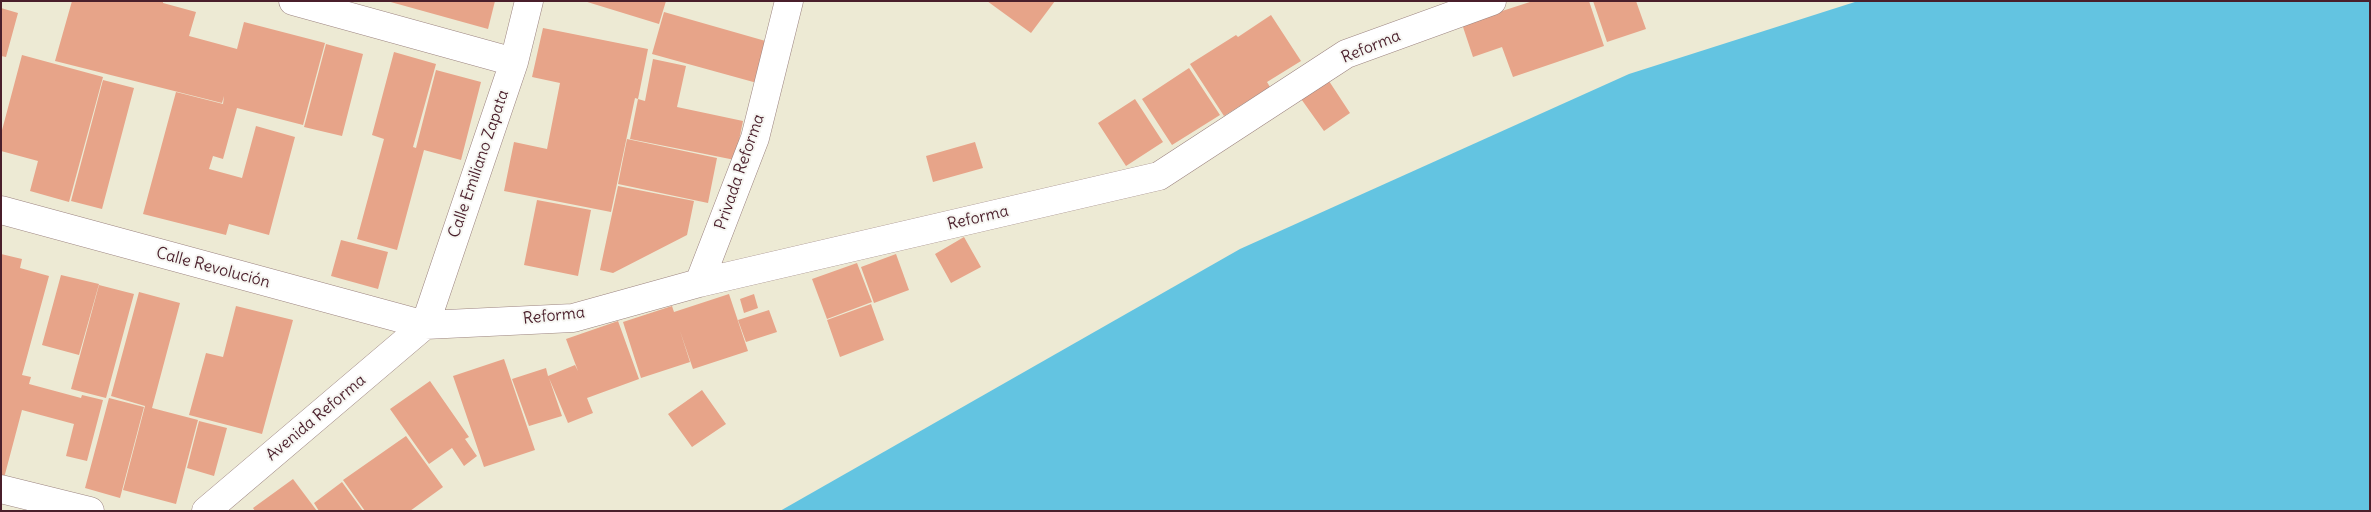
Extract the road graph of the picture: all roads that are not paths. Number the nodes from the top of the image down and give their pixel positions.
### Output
1 (292, 1) edge
2 (529, 1) edge
3 (789, 1) edge
4 (1492, 1) edge
5 (514, 62) junction
6 (1, 210) edge
7 (699, 284) junction
8 (425, 325) junction
9 (1, 489) edge
10 (90, 511) edge
11 (206, 511) edge

1 - 5 street
2 - 5 street, Calle Emiliano Zapata
3 - 7 street, Privada Reforma
4 - 7 street, Reforma
5 - 8 street, Calle Emiliano Zapata
6 - 8 street, Calle Revolución
7 - 8 street, Reforma
8 - 11 street, Avenida Reforma
9 - 10 street

